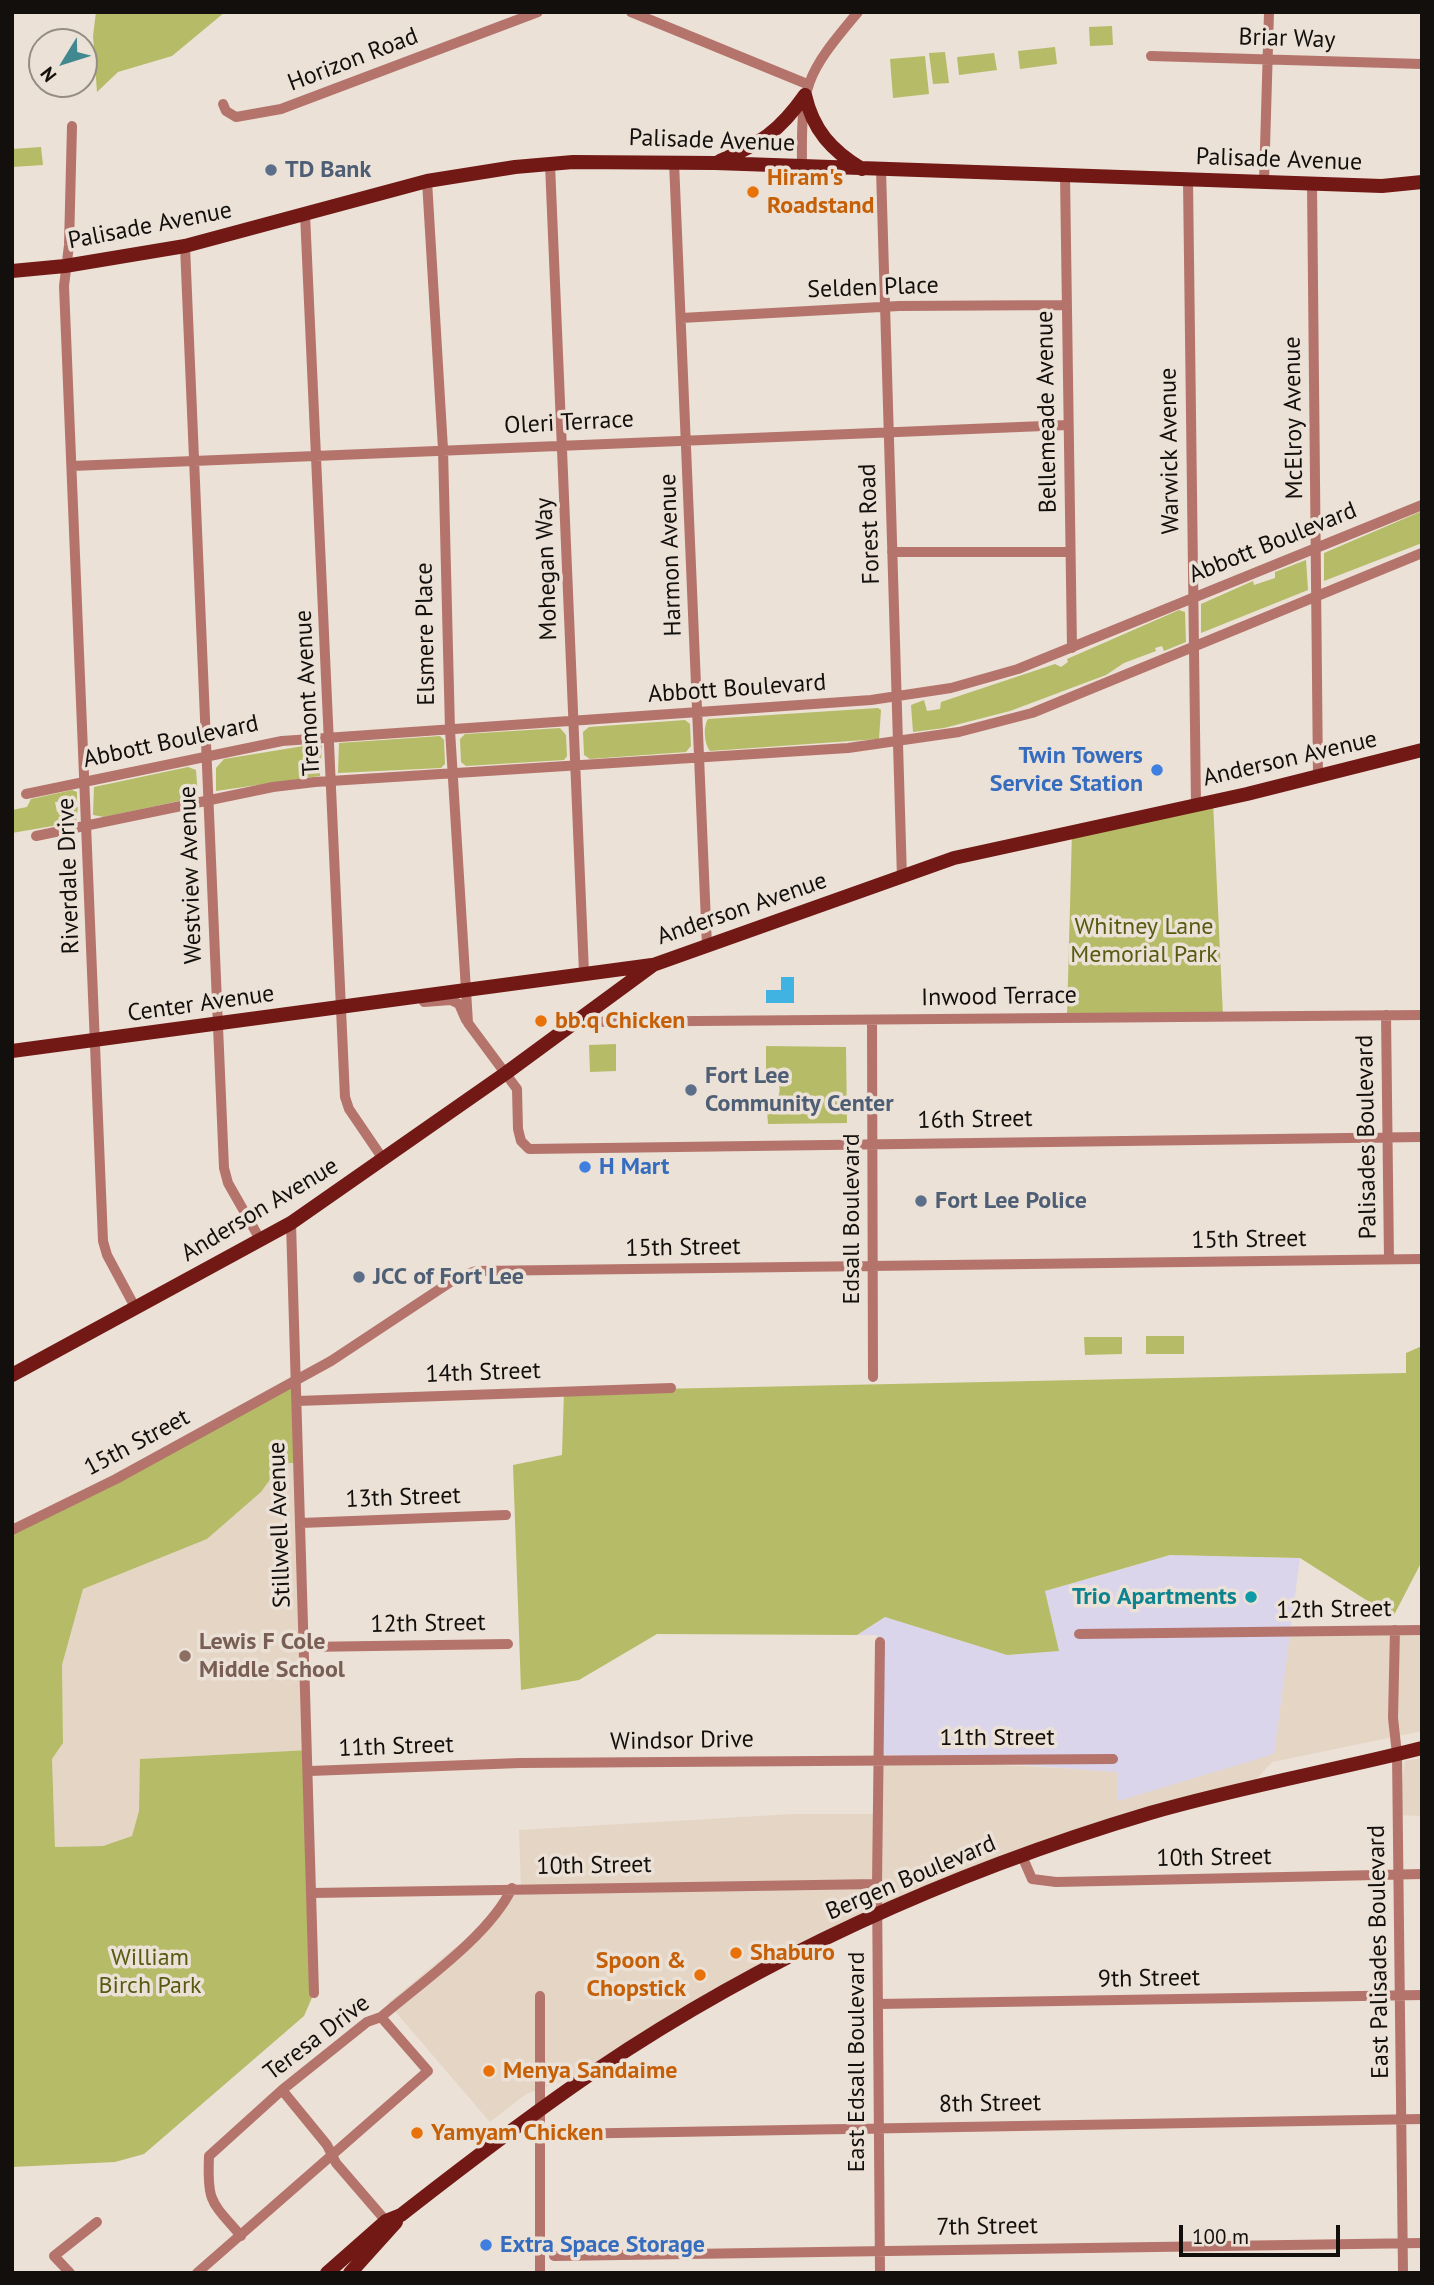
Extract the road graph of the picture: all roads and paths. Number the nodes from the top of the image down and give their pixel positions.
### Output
1 (538, 12) edge
2 (631, 12) edge
3 (858, 12) edge
4 (1269, 12) edge
5 (1151, 56) dead end
6 (1268, 60) junction
7 (1422, 64) edge
8 (806, 90) junction
9 (223, 104) dead end
10 (72, 126) dead end
11 (674, 162) junction
12 (715, 163) junction
13 (550, 164) junction
14 (802, 167) junction
15 (863, 169) junction
16 (881, 170) junction
17 (1065, 176) junction
18 (1188, 180) junction
19 (427, 181) junction
20 (1264, 182) junction
21 (1422, 182) edge
22 (1312, 184) junction
23 (305, 214) junction
24 (185, 246) junction
25 (65, 266) junction
26 (12, 271) edge
27 (1067, 305) junction
28 (885, 307) junction
29 (681, 318) junction
30 (1068, 425) junction
31 (888, 431) junction
32 (687, 438) junction
33 (563, 444) junction
34 (443, 449) junction
35 (317, 455) junction
36 (194, 461) junction
37 (72, 466) junction
38 (1422, 505) edge
39 (1316, 548) junction
40 (892, 552) junction
41 (1070, 552) junction
42 (1422, 553) edge
43 (1316, 596) junction
44 (1193, 598) junction
45 (1194, 647) junction
46 (1072, 648) junction
47 (896, 697) junction
48 (699, 713) junction
49 (575, 721) junction
50 (450, 730) junction
51 (331, 737) junction
52 (898, 743) junction
53 (1422, 750) edge
54 (207, 754) junction
55 (698, 756) junction
56 (576, 764) junction
57 (452, 771) junction
58 (1318, 777) junction
59 (86, 780) junction
60 (333, 781) junction
61 (26, 794) dead end
62 (209, 801) junction
63 (1196, 805) junction
64 (88, 826) junction
65 (36, 836) dead end
66 (902, 877) junction
67 (707, 946) junction
68 (653, 964) junction
69 (584, 973) junction
70 (466, 988) junction
71 (396, 1002) junction
72 (340, 1008) junction
73 (1386, 1015) junction
74 (1422, 1015) edge
75 (872, 1020) junction
76 (577, 1022) junction
77 (468, 1023) junction
78 (217, 1024) junction
79 (96, 1041) junction
80 (12, 1051) edge
81 (506, 1073) junction
82 (1388, 1137) junction
83 (1422, 1137) edge
84 (873, 1143) junction
85 (383, 1159) junction
86 (291, 1223) junction
87 (261, 1241) junction
88 (1389, 1259) junction
89 (1422, 1259) edge
90 (873, 1266) junction
91 (136, 1309) junction
92 (12, 1375) edge
93 (873, 1377) dead end
94 (296, 1380) junction
95 (671, 1388) dead end
96 (297, 1401) junction
97 (506, 1515) dead end
98 (301, 1523) junction
99 (12, 1530) edge
100 (1395, 1630) junction
101 (1422, 1630) edge
102 (1079, 1634) dead end
103 (880, 1642) dead end
104 (508, 1644) dead end
105 (305, 1647) junction
106 (1422, 1748) edge
107 (1397, 1755) junction
108 (880, 1759) junction
109 (1113, 1759) dead end
110 (484, 1765) joint
111 (310, 1771) junction
112 (1022, 1856) junction
113 (1399, 1874) junction
114 (1422, 1874) edge
115 (877, 1884) junction
116 (512, 1888) junction
117 (312, 1893) junction
118 (877, 1913) junction
119 (314, 1993) dead end
120 (1400, 1995) junction
121 (1422, 1995) edge
122 (540, 1996) dead end
123 (878, 2004) junction
124 (381, 2017) junction
125 (282, 2090) junction
126 (539, 2110) junction
127 (1402, 2119) junction
128 (1422, 2119) edge
129 (878, 2127) junction
130 (559, 2134) dead end
131 (333, 2156) junction
132 (401, 2215) junction
133 (386, 2221) junction
134 (97, 2222) dead end
135 (240, 2236) junction
136 (1404, 2243) junction
137 (1422, 2243) edge
138 (880, 2249) junction
139 (554, 2256) dead end
140 (70, 2273) edge
141 (197, 2273) edge
142 (327, 2273) edge
143 (350, 2273) edge
144 (540, 2273) edge
145 (880, 2273) edge
146 (1403, 2273) edge

1 - 9 street, Horizon Road
2 - 8 street
3 - 8 street
4 - 6 street
5 - 6 street, Briar Way
6 - 7 street, Briar Way
6 - 20 street
8 - 12 main road
8 - 14 street
8 - 15 main road
10 - 25 street, Riverdale Drive
11 - 12 main road, Palisade Avenue
11 - 13 main road, Palisade Avenue
11 - 29 street, Harmon Avenue
12 - 14 main road, Palisade Avenue
13 - 19 main road, Palisade Avenue
13 - 33 street, Mohegan Way
14 - 15 main road, Palisade Avenue
15 - 16 main road, Palisade Avenue
16 - 17 main road, Palisade Avenue
16 - 28 street, Forest Road
17 - 18 main road, Palisade Avenue
17 - 27 street, Bellemeade Avenue
18 - 20 main road, Palisade Avenue
18 - 44 street, Warwick Avenue
19 - 23 main road, Palisade Avenue
19 - 34 street, Elsmere Place
20 - 22 main road, Palisade Avenue
21 - 22 main road, Palisade Avenue
22 - 39 street, McElroy Avenue
23 - 24 main road, Palisade Avenue
23 - 35 street, Tremont Avenue
24 - 25 main road, Palisade Avenue
24 - 36 street, Westview Avenue
25 - 26 main road, Palisade Avenue
25 - 37 street, Riverdale Drive
27 - 28 street, Selden Place
27 - 30 street, Bellemeade Avenue
28 - 29 street, Selden Place
28 - 31 street, Forest Road
29 - 32 street, Harmon Avenue
30 - 31 street, Oleri Terrace
30 - 41 street, Bellemeade Avenue
31 - 32 street, Oleri Terrace
31 - 40 street, Forest Road
32 - 33 street, Oleri Terrace
32 - 48 street, Harmon Avenue
33 - 34 street, Oleri Terrace
33 - 49 street, Mohegan Way
34 - 35 street, Oleri Terrace
34 - 50 street, Elsmere Place
35 - 36 street, Oleri Terrace
35 - 51 street, Tremont Avenue
36 - 37 street, Oleri Terrace
36 - 54 street, Westview Avenue
37 - 59 street, Riverdale Drive
38 - 39 street, Abbott Boulevard
39 - 43 street, McElroy Avenue
39 - 44 street, Abbott Boulevard
40 - 41 street
40 - 47 street, Forest Road
41 - 46 street, Bellemeade Avenue
42 - 43 street
43 - 45 street
43 - 58 street, McElroy Avenue
44 - 45 street, Warwick Avenue
44 - 46 street, Abbott Boulevard
45 - 52 street
45 - 63 street, Warwick Avenue
46 - 47 street, Abbott Boulevard
47 - 48 street, Abbott Boulevard
47 - 52 street, Forest Road
48 - 49 street, Abbott Boulevard
48 - 55 street, Harmon Avenue
49 - 50 street, Abbott Boulevard
49 - 56 street, Mohegan Way
50 - 51 street, Abbott Boulevard
50 - 57 street, Elsmere Place
51 - 54 street, Abbott Boulevard
51 - 60 street, Tremont Avenue
52 - 55 street
52 - 66 street, Forest Road
53 - 58 main road, Anderson Avenue
54 - 59 street, Abbott Boulevard
54 - 62 street, Westview Avenue
55 - 56 street
55 - 67 street, Harmon Avenue
56 - 57 street
56 - 69 street, Mohegan Way
57 - 60 street
57 - 70 street, Elsmere Place
58 - 63 main road, Anderson Avenue
59 - 61 street, Abbott Boulevard
59 - 64 street, Riverdale Drive
60 - 62 street
60 - 72 street, Tremont Avenue
62 - 64 street
62 - 78 street, Westview Avenue
63 - 66 main road, Anderson Avenue
64 - 65 street
64 - 79 street, Riverdale Drive
66 - 67 main road, Anderson Avenue
67 - 68 main road, Anderson Avenue
68 - 69 main road, Center Avenue
68 - 76 main road, Anderson Avenue
69 - 70 main road, Center Avenue
70 - 71 main road, Center Avenue
70 - 77 street, Elsmere Place
71 - 72 main road, Center Avenue
71 - 77 street, Center Avenue
72 - 78 main road, Center Avenue
72 - 85 street, Tremont Avenue
73 - 74 street, Inwood Terrace
73 - 75 street, Inwood Terrace
73 - 82 street, Palisades Boulevard
75 - 76 street, Inwood Terrace
75 - 84 street, Edsall Boulevard
76 - 81 main road, Anderson Avenue
77 - 81 street
78 - 79 main road, Center Avenue
78 - 87 street, Westview Avenue
79 - 80 main road, Center Avenue
79 - 91 street, Riverdale Drive
81 - 84 street, 16th Street
81 - 85 main road, Anderson Avenue
82 - 83 street, 16th Street
82 - 84 street, 16th Street
82 - 88 street, Palisades Boulevard
84 - 90 street, Edsall Boulevard
85 - 86 main road, Anderson Avenue
86 - 87 main road, Anderson Avenue
86 - 94 street, Stillwell Avenue
87 - 91 main road, Anderson Avenue
88 - 89 street, 15th Street
88 - 90 street, 15th Street
90 - 93 street, Edsall Boulevard
90 - 94 street, 15th Street
91 - 92 main road, Anderson Avenue
94 - 96 street, Stillwell Avenue
94 - 99 street, 15th Street
95 - 96 street, 14th Street
96 - 98 street, Stillwell Avenue
97 - 98 street, 13th Street
98 - 105 street, Stillwell Avenue
100 - 101 street, 12th Street
100 - 102 street, 12th Street
100 - 107 street, East Palisades Boulevard
103 - 108 street, East Edsall Boulevard
104 - 105 street, 12th Street
105 - 111 street, Stillwell Avenue
106 - 107 main road, Bergen Boulevard
107 - 112 main road, Bergen Boulevard
107 - 113 street, East Palisades Boulevard
108 - 109 street, 11th Street
108 - 110 street, Windsor Drive
108 - 115 street, East Edsall Boulevard
110 - 111 street, 11th Street
111 - 117 street, Stillwell Avenue
112 - 113 street, 10th Street
112 - 118 main road, Bergen Boulevard
113 - 114 street, 10th Street
113 - 120 street, East Palisades Boulevard
115 - 116 street, 10th Street
115 - 118 street, East Edsall Boulevard
116 - 117 street, 10th Street
116 - 124 street, Teresa Drive
117 - 119 street, Stillwell Avenue
118 - 123 street, East Edsall Boulevard
118 - 126 main road, Bergen Boulevard
120 - 121 street, 9th Street
120 - 123 street, 9th Street
120 - 127 street, East Palisades Boulevard
122 - 126 street
123 - 129 street, East Edsall Boulevard
124 - 125 street, Teresa Drive
124 - 131 street
125 - 131 street
125 - 135 street, Teresa Drive
126 - 132 main road, Bergen Boulevard
126 - 144 street
127 - 128 street, 8th Street
127 - 129 street, 8th Street
127 - 136 street, East Palisades Boulevard
129 - 130 street, 8th Street
129 - 138 street, East Edsall Boulevard
131 - 133 street
131 - 135 street
132 - 133 main road, Bergen Boulevard
132 - 143 main road, Bergen Boulevard
133 - 142 main road, Bergen Boulevard
134 - 140 street
135 - 141 street
136 - 137 street, 7th Street
136 - 138 street, 7th Street
136 - 146 street, East Palisades Boulevard
138 - 139 street, 7th Street
138 - 145 street, East Edsall Boulevard

